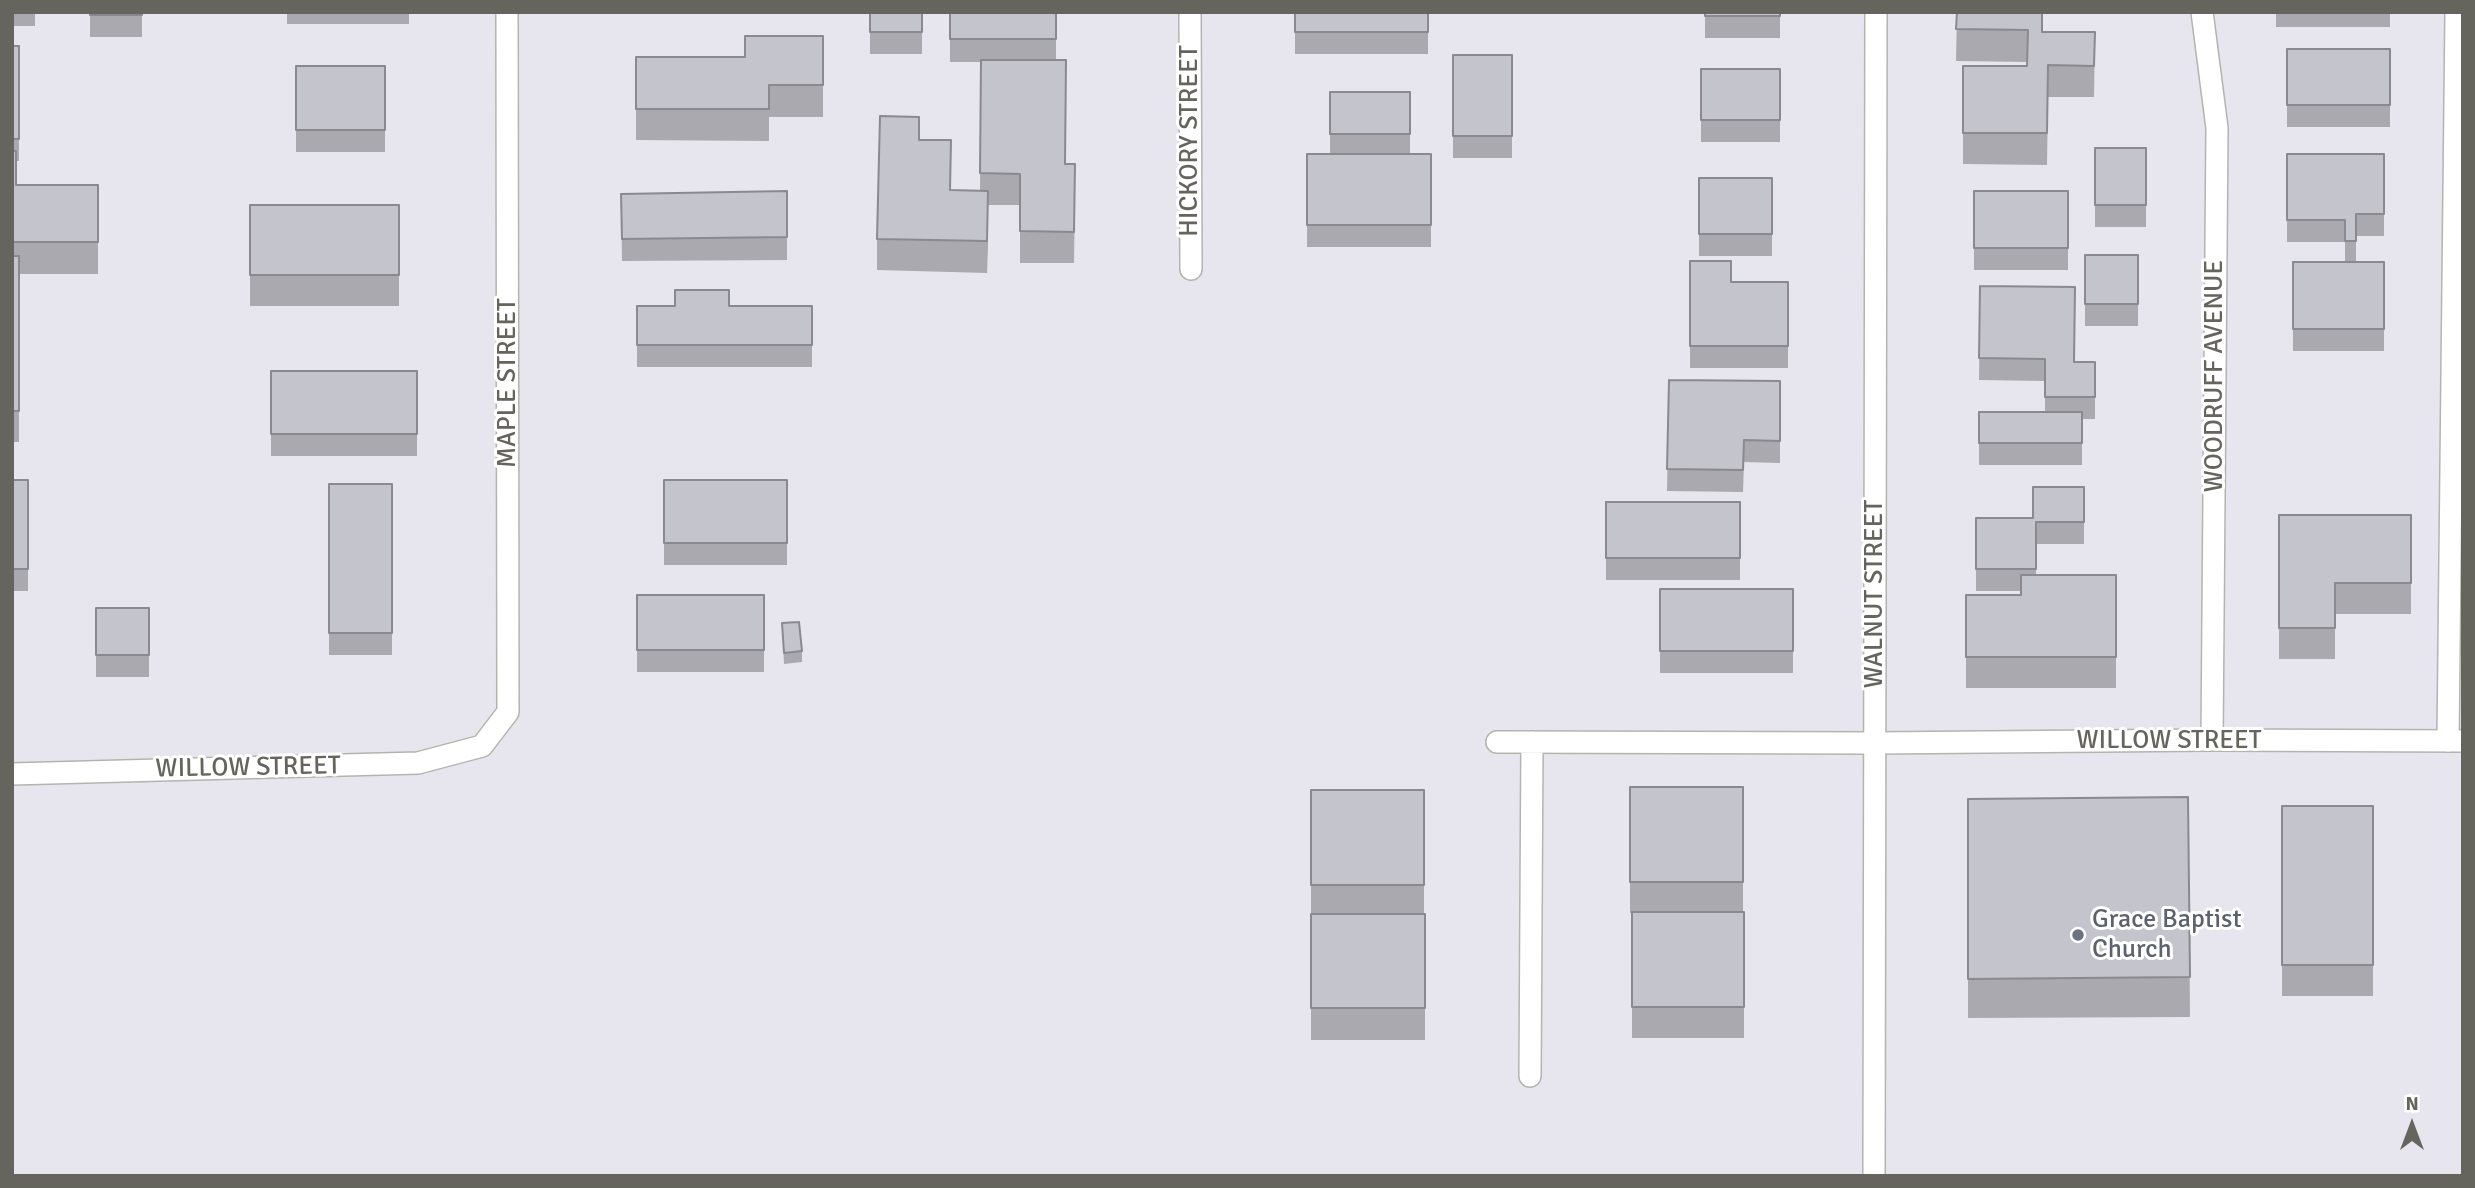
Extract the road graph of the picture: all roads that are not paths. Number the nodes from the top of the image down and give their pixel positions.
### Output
1 (507, 12) edge
2 (1190, 12) edge
3 (1876, 12) edge
4 (2202, 12) edge
5 (2456, 12) edge
6 (1191, 269) dead end
7 (2212, 740) junction
8 (2456, 741) edge
9 (1497, 743) dead end
10 (1532, 743) junction
11 (1875, 743) junction
12 (482, 746) joint
13 (12, 774) edge
14 (1530, 1076) dead end
15 (1874, 1176) edge

1 - 12 street, MAPLE STREET
2 - 6 street, HICKORY STREET
3 - 11 street, WALNUT STREET
4 - 7 street, WOODRUFF AVENUE
5 - 8 street
7 - 8 street, WILLOW STREET
7 - 11 street, WILLOW STREET
9 - 10 street, WILLOW STREET
10 - 11 street, WILLOW STREET
10 - 14 street
11 - 15 street, WALNUT STREET
12 - 13 street, WILLOW STREET

